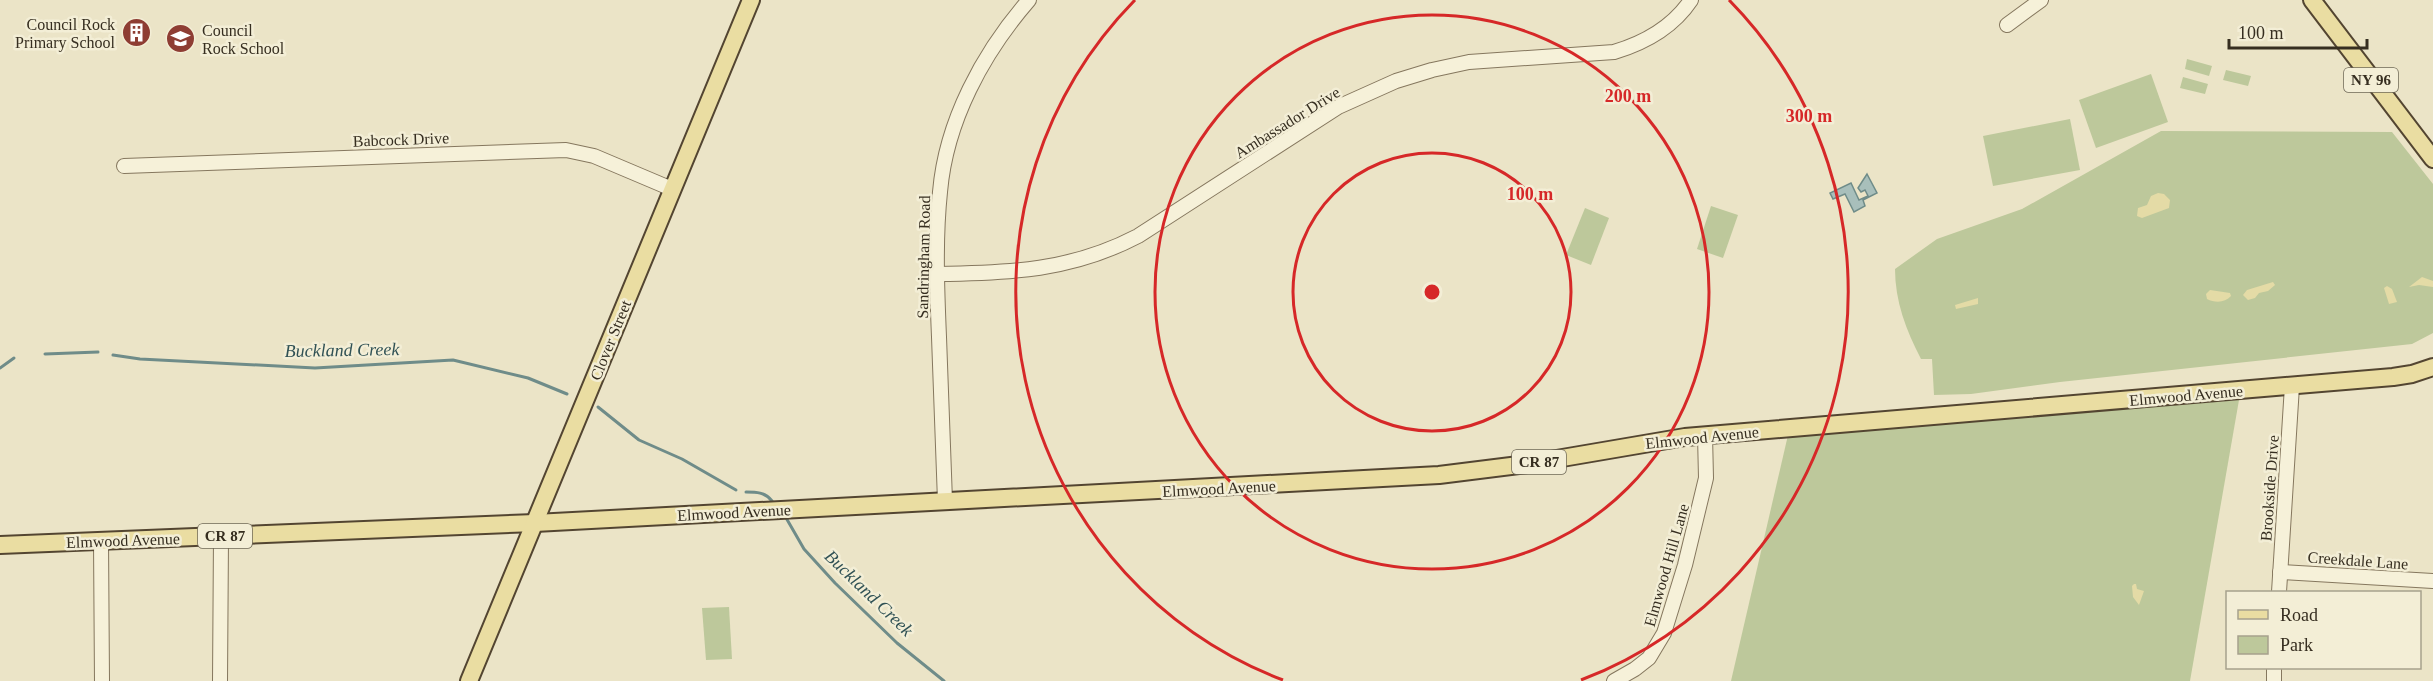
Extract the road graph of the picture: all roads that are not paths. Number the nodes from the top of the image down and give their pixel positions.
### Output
1 (751, 0) edge
2 (1029, 0) edge
3 (1690, 0) edge
4 (2041, 0) edge
5 (2312, 0) edge
6 (2007, 25) dead end
7 (2433, 159) edge
8 (124, 166) dead end
9 (672, 189) junction
10 (937, 274) junction
11 (2433, 367) edge
12 (2292, 386) junction
13 (1705, 435) junction
14 (945, 501) junction
15 (535, 523) junction
16 (221, 537) junction
17 (101, 541) junction
18 (0, 545) edge
19 (2280, 572) junction
20 (2433, 581) edge
21 (2279, 591) edge
22 (102, 681) edge
23 (220, 681) edge
24 (469, 681) edge
25 (1614, 681) edge

1 - 9 main road, Clover Street
2 - 10 street, Sandringham Road
3 - 10 street, Ambassador Drive
4 - 6 street
5 - 7 main road, NY 96
8 - 9 street, Babcock Drive
9 - 15 main road, Clover Street
10 - 14 street, Sandringham Road
11 - 12 main road, Elmwood Avenue / CR 87
12 - 13 main road, Elmwood Avenue / CR 87
12 - 19 street, Brookside Drive
13 - 14 main road, Elmwood Avenue / CR 87
13 - 25 street, Elmwood Hill Lane
14 - 15 main road, Elmwood Avenue / CR 87
15 - 16 main road, Elmwood Avenue / CR 87
15 - 24 main road, Clover Street
16 - 17 main road, Elmwood Avenue / CR 87
16 - 23 street
17 - 18 main road, Elmwood Avenue / CR 87
17 - 22 street
19 - 20 street, Creekdale Lane
19 - 21 street, Brookside Drive

